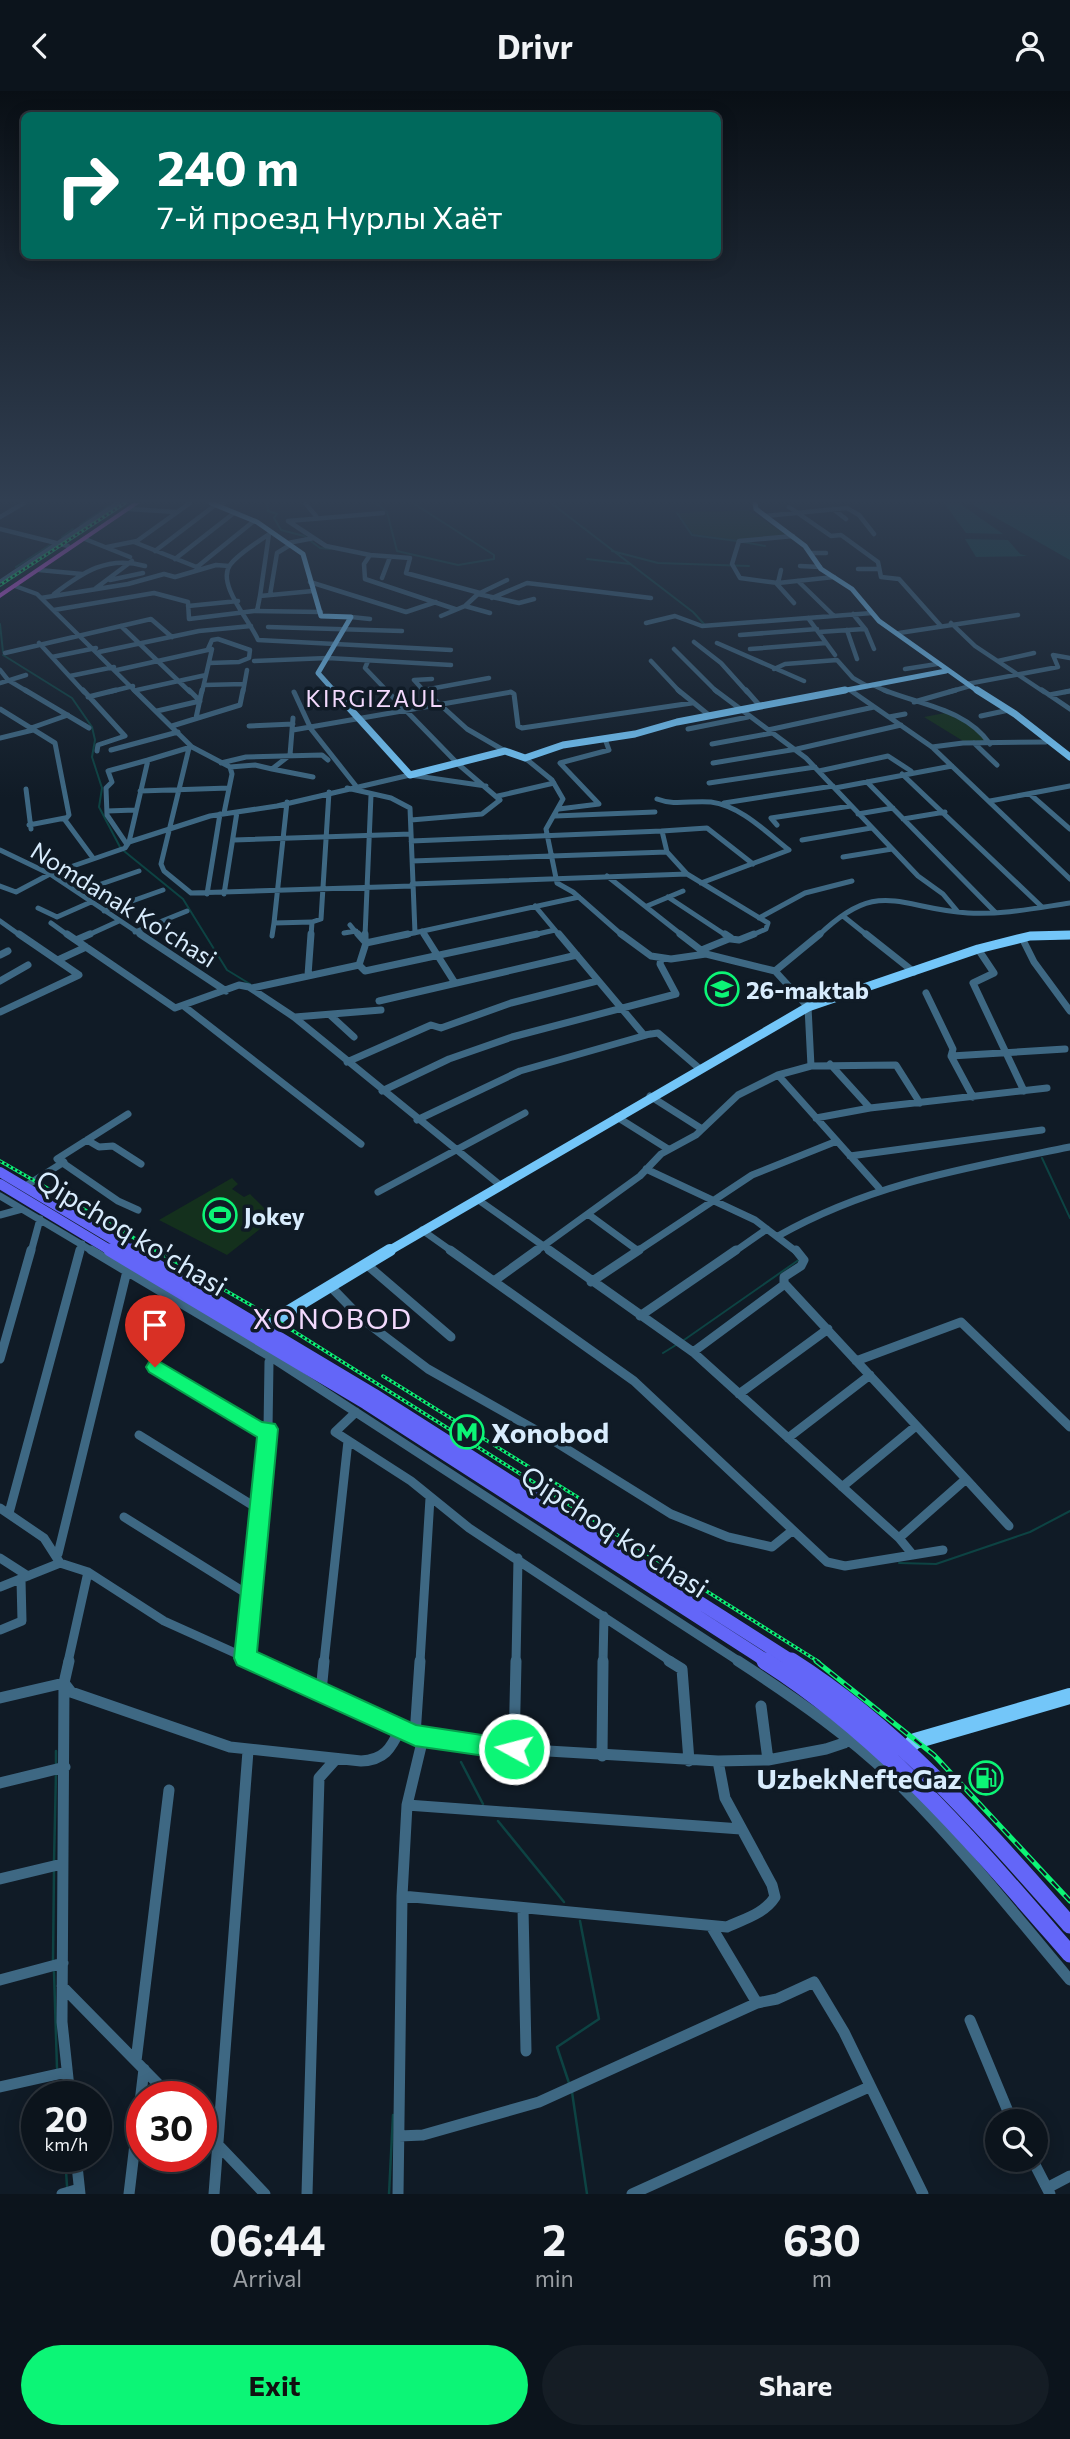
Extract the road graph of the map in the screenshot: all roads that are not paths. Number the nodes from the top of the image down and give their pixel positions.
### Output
1 (44, 601) edge
2 (106, 601) edge
3 (186, 601) edge
4 (237, 601) edge
5 (238, 601) edge
6 (259, 601) edge
7 (317, 601) edge
8 (371, 601) edge
9 (470, 601) edge
10 (819, 601) edge
11 (862, 601) edge
12 (919, 601) edge
13 (436, 602) joint
14 (188, 606) junction
15 (466, 606) junction
16 (456, 609) junction
17 (54, 610) junction
18 (257, 611) junction
19 (321, 613) junction
20 (490, 613) dead end
21 (872, 613) junction
22 (243, 614) junction
23 (853, 614) junction
24 (441, 615) dead end
25 (1018, 615) dead end
26 (834, 616) junction
27 (351, 617) junction
28 (808, 618) junction
29 (189, 619) junction
30 (370, 619) dead end
31 (951, 623) junction
32 (646, 624) dead end
33 (251, 625) junction
34 (940, 625) junction
35 (121, 626) junction
36 (268, 627) dead end
37 (864, 629) junction
38 (207, 630) junction
39 (345, 630) junction
40 (847, 630) junction
41 (402, 631) dead end
42 (818, 631) junction
43 (899, 633) junction
44 (80, 634) junction
45 (740, 635) dead end
46 (172, 636) junction
47 (694, 642) dead end
48 (39, 643) junction
49 (140, 643) junction
50 (717, 643) dead end
51 (826, 643) junction
52 (338, 645) junction
53 (208, 649) junction
54 (674, 649) dead end
55 (750, 649) dead end
56 (874, 649) dead end
57 (97, 650) junction
58 (451, 650) dead end
59 (5, 653) dead end
60 (1034, 653) dead end
61 (835, 655) dead end
62 (52, 657) junction
63 (328, 658) junction
64 (1070, 658) edge
65 (857, 659) dead end
66 (368, 660) junction
67 (159, 661) junction
68 (254, 661) dead end
69 (651, 661) dead end
70 (997, 661) junction
71 (209, 663) junction
72 (937, 664) junction
73 (451, 665) dead end
74 (115, 669) junction
75 (774, 669) junction
76 (905, 669) dead end
77 (0, 670) edge
78 (247, 670) dead end
79 (946, 671) junction
80 (26, 675) dead end
81 (206, 675) junction
82 (1020, 675) junction
83 (70, 676) junction
84 (489, 678) dead end
85 (432, 679) dead end
86 (8, 681) junction
87 (180, 681) junction
88 (804, 681) dead end
89 (0, 683) edge
90 (244, 684) junction
91 (204, 685) junction
92 (870, 685) junction
93 (969, 685) junction
94 (135, 688) junction
95 (424, 690) junction
96 (850, 690) junction
97 (1070, 691) edge
98 (294, 692) dead end
99 (1048, 695) junction
100 (88, 697) junction
101 (200, 701) junction
102 (692, 703) junction
103 (914, 703) junction
104 (438, 705) junction
105 (760, 706) junction
106 (874, 707) junction
107 (0, 709) edge
108 (1070, 709) edge
109 (157, 711) junction
110 (407, 711) junction
111 (738, 711) junction
112 (1009, 711) junction
113 (905, 714) dead end
114 (68, 715) junction
115 (710, 716) junction
116 (981, 716) dead end
117 (748, 717) junction
118 (889, 717) junction
119 (196, 718) junction
120 (361, 720) junction
121 (293, 724) junction
122 (901, 725) junction
123 (172, 726) junction
124 (250, 726) dead end
125 (89, 728) dead end
126 (32, 729) junction
127 (311, 729) junction
128 (688, 729) dead end
129 (770, 731) junction
130 (178, 732) junction
131 (0, 738) edge
132 (605, 739) junction
133 (1046, 742) junction
134 (974, 743) junction
135 (712, 744) dead end
136 (990, 744) junction
137 (191, 747) junction
138 (932, 747) junction
139 (797, 749) junction
140 (111, 750) dead end
141 (97, 751) dead end
142 (505, 751) junction
143 (290, 755) junction
144 (1070, 757) edge
145 (525, 758) junction
146 (148, 760) junction
147 (328, 760) dead end
148 (220, 763) junction
149 (713, 763) dead end
150 (458, 764) junction
151 (997, 765) dead end
152 (952, 766) junction
153 (230, 767) junction
154 (272, 769) junction
155 (817, 769) junction
156 (911, 771) junction
157 (902, 773) junction
158 (410, 775) junction
159 (313, 777) dead end
160 (867, 782) junction
161 (554, 783) junction
162 (709, 783) dead end
163 (356, 786) junction
164 (486, 786) junction
165 (1070, 786) edge
166 (834, 787) junction
167 (229, 788) junction
168 (347, 788) junction
169 (26, 789) dead end
170 (180, 790) junction
171 (140, 791) junction
172 (329, 792) junction
173 (371, 795) junction
174 (1031, 795) junction
175 (498, 796) junction
176 (657, 799) dead end
177 (990, 801) junction
178 (287, 803) junction
179 (724, 803) dead end
180 (851, 806) junction
181 (893, 808) junction
182 (559, 809) junction
183 (135, 810) junction
184 (107, 811) junction
185 (237, 812) junction
186 (655, 812) dead end
187 (945, 812) junction
188 (222, 814) junction
189 (858, 814) junction
190 (555, 816) junction
191 (65, 818) junction
192 (904, 819) junction
193 (411, 820) junction
194 (777, 825) dead end
195 (171, 828) junction
196 (871, 828) junction
197 (1070, 829) edge
198 (662, 831) junction
199 (369, 835) junction
200 (547, 835) junction
201 (326, 837) junction
202 (411, 837) junction
203 (283, 838) junction
204 (234, 840) junction
205 (802, 840) dead end
206 (124, 846) junction
207 (892, 849) junction
208 (0, 850) edge
209 (667, 852) junction
210 (550, 856) junction
211 (843, 857) dead end
212 (93, 858) junction
213 (412, 861) junction
214 (752, 864) junction
215 (139, 871) dead end
216 (50, 874) junction
217 (687, 874) junction
218 (607, 876) junction
219 (554, 879) junction
220 (1070, 879) edge
221 (852, 881) dead end
222 (701, 883) junction
223 (412, 885) junction
224 (0, 886) edge
225 (368, 888) junction
226 (163, 890) dead end
227 (323, 890) junction
228 (683, 891) dead end
229 (78, 892) junction
230 (277, 892) junction
231 (207, 894) junction
232 (224, 894) junction
233 (579, 897) junction
234 (668, 897) junction
235 (91, 902) junction
236 (1070, 903) edge
237 (535, 906) junction
238 (647, 906) junction
239 (1042, 907) junction
240 (38, 908) dead end
241 (104, 911) junction
242 (187, 911) dead end
243 (958, 912) junction
244 (995, 912) junction
245 (843, 916) junction
246 (759, 918) junction
247 (0, 921) edge
248 (119, 921) junction
249 (312, 922) junction
250 (51, 923) dead end
251 (274, 923) junction
252 (351, 925) dead end
253 (555, 930) junction
254 (135, 932) junction
255 (356, 932) junction
256 (419, 932) junction
257 (344, 933) dead end
258 (1070, 935) edge
259 (272, 936) dead end
260 (1022, 938) junction
261 (731, 939) junction
262 (76, 940) junction
263 (366, 942) junction
264 (86, 947) junction
265 (978, 949) junction
266 (8, 951) dead end
267 (705, 951) junction
268 (0, 955) edge
269 (577, 955) junction
270 (439, 956) junction
271 (661, 958) junction
272 (60, 959) junction
273 (28, 965) dead end
274 (359, 965) junction
275 (775, 971) junction
276 (914, 972) junction
277 (308, 975) junction
278 (0, 981) edge
279 (597, 981) junction
280 (455, 983) junction
281 (252, 988) junction
282 (226, 991) junction
283 (926, 993) dead end
284 (379, 1001) dead end
285 (0, 1004) edge
286 (185, 1007) junction
287 (808, 1007) junction
288 (9, 1008) junction
289 (621, 1008) junction
290 (381, 1010) dead end
291 (1070, 1011) edge
292 (0, 1012) edge
293 (330, 1015) junction
294 (294, 1017) junction
295 (650, 1034) junction
296 (354, 1037) dead end
297 (1068, 1046) edge
298 (1004, 1052) junction
299 (951, 1056) junction
300 (347, 1062) junction
301 (830, 1064) junction
302 (811, 1066) junction
303 (700, 1069) junction
304 (778, 1075) junction
305 (1047, 1088) dead end
306 (382, 1091) junction
307 (1024, 1091) junction
308 (650, 1096) junction
309 (973, 1097) junction
310 (920, 1103) junction
311 (870, 1108) junction
312 (128, 1114) dead end
313 (525, 1114) dead end
314 (617, 1117) junction
315 (817, 1118) junction
316 (417, 1120) junction
317 (702, 1129) junction
318 (1042, 1130) dead end
319 (87, 1140) junction
320 (837, 1141) junction
321 (361, 1144) dead end
322 (1070, 1147) edge
323 (454, 1149) junction
324 (668, 1149) junction
325 (850, 1156) junction
326 (64, 1162) junction
327 (141, 1164) dead end
328 (646, 1169) junction
329 (0, 1173) edge
330 (0, 1184) edge
331 (500, 1185) junction
332 (24, 1187) junction
333 (879, 1188) junction
334 (378, 1192) dead end
335 (0, 1196) edge
336 (477, 1199) junction
337 (717, 1200) junction
338 (22, 1209) junction
339 (138, 1210) dead end
340 (588, 1214) junction
341 (0, 1215) edge
342 (40, 1219) junction
343 (767, 1229) junction
344 (422, 1230) junction
345 (778, 1236) junction
346 (82, 1244) junction
347 (543, 1246) junction
348 (637, 1250) junction
349 (366, 1264) junction
350 (127, 1271) junction
351 (494, 1281) junction
352 (591, 1282) junction
353 (785, 1284) junction
354 (330, 1286) junction
355 (640, 1316) junction
356 (828, 1329) junction
357 (262, 1332) junction
358 (451, 1337) dead end
359 (693, 1352) junction
360 (275, 1353) junction
361 (0, 1359) edge
362 (856, 1361) junction
363 (155, 1367) dead end
364 (870, 1375) junction
365 (739, 1394) junction
366 (356, 1412) junction
367 (916, 1426) junction
368 (1070, 1427) edge
369 (268, 1429) junction
370 (139, 1435) dead end
371 (788, 1438) junction
372 (348, 1441) junction
373 (966, 1479) junction
374 (842, 1487) junction
375 (430, 1498) junction
376 (4, 1510) edge
377 (260, 1510) junction
378 (124, 1517) dead end
379 (1009, 1526) dead end
380 (793, 1530) junction
381 (899, 1538) junction
382 (943, 1550) dead end
383 (913, 1555) junction
384 (0, 1558) edge
385 (518, 1558) junction
386 (59, 1559) junction
387 (88, 1572) junction
388 (25, 1578) junction
389 (0, 1587) edge
390 (252, 1597) junction
391 (604, 1616) junction
392 (0, 1630) edge
393 (245, 1658) junction
394 (64, 1683) junction
395 (320, 1692) junction
396 (1070, 1696) edge
397 (0, 1697) edge
398 (761, 1706) dead end
399 (860, 1728) junction
400 (400, 1729) junction
401 (419, 1737) junction
402 (514, 1749) junction
403 (248, 1751) junction
404 (900, 1754) junction
405 (602, 1756) junction
406 (336, 1759) junction
407 (690, 1761) junction
408 (718, 1761) junction
409 (768, 1761) junction
410 (59, 1769) junction
411 (0, 1783) edge
412 (169, 1790) dead end
413 (407, 1805) junction
414 (741, 1829) junction
415 (57, 1865) junction
416 (0, 1879) edge
417 (402, 1896) junction
418 (523, 1908) junction
419 (1070, 1925) edge
420 (711, 1926) junction
421 (1070, 1954) edge
422 (57, 1965) junction
423 (1070, 1979) edge
424 (0, 1980) edge
425 (61, 1986) junction
426 (757, 2003) junction
427 (970, 2020) dead end
428 (526, 2051) dead end
429 (140, 2065) junction
430 (60, 2074) junction
431 (63, 2081) edge
432 (156, 2081) edge
433 (0, 2087) edge
434 (869, 2087) junction
435 (1007, 2109) edge
436 (399, 2136) junction
437 (217, 2143) joint
438 (74, 2172) edge
439 (215, 2172) edge
440 (1038, 2172) edge
441 (1070, 2176) edge
442 (1048, 2191) edge
443 (72, 2192) edge
444 (130, 2194) edge
445 (214, 2194) edge
446 (265, 2194) edge
447 (307, 2194) edge
448 (398, 2194) edge
449 (632, 2194) edge
450 (923, 2194) edge

1 - 17 street
2 - 17 street
3 - 14 street
4 - 14 street
5 - 22 street
6 - 18 street
7 - 19 street
8 - 13 street
9 - 15 street
10 - 26 street
11 - 21 street
12 - 34 street
13 - 16 street
14 - 29 street
15 - 16 street
15 - 20 street
16 - 24 street
17 - 44 street
18 - 19 street
18 - 22 street
19 - 27 street
21 - 23 street
21 - 43 street
22 - 29 street
22 - 33 street
23 - 26 street
23 - 37 street
25 - 31 street
26 - 28 street
27 - 30 street
27 - 39 street
28 - 32 street
28 - 42 street
29 - 38 street
31 - 34 street
31 - 70 street
33 - 38 street
33 - 52 street
34 - 43 street
35 - 44 street
35 - 46 street
35 - 49 street
36 - 39 street
37 - 40 street
37 - 56 street
38 - 46 street
39 - 41 street
39 - 52 street
40 - 42 street
40 - 65 street
42 - 45 street
42 - 51 street
43 - 72 street
44 - 48 street
44 - 57 street
46 - 49 street
47 - 105 street
48 - 59 street
48 - 62 street
49 - 57 street
49 - 67 street
50 - 75 street
51 - 55 street
51 - 61 street
52 - 58 street
52 - 63 street
53 - 67 street
53 - 71 street
53 - 71 street
54 - 111 street
57 - 62 street
57 - 74 street
60 - 70 street
62 - 83 street
63 - 66 street
63 - 68 street
63 - 120 street
64 - 82 street
66 - 73 street
66 - 110 street
67 - 74 street
67 - 87 street
69 - 102 street
70 - 82 street
71 - 81 street
72 - 76 street
72 - 79 street
74 - 83 street
74 - 94 street
75 - 88 street
75 - 92 street
77 - 86 street
78 - 90 street
79 - 92 street
79 - 93 street
80 - 86 street
81 - 87 street
81 - 91 street
82 - 93 street
82 - 99 street
83 - 100 street
84 - 95 street
85 - 95 street
86 - 89 street
86 - 114 street
87 - 94 street
87 - 101 street
90 - 91 street
90 - 119 street
91 - 101 street
92 - 96 street
92 - 103 street
93 - 103 street
93 - 112 street
94 - 100 street
94 - 109 street
95 - 104 street
96 - 105 street
96 - 106 street
97 - 99 street
98 - 127 street
99 - 108 street
100 - 141 street
101 - 109 street
101 - 119 street
102 - 104 street
102 - 115 street
103 - 136 street
104 - 110 street
104 - 142 street
105 - 111 street
106 - 118 street
106 - 129 street
107 - 126 street
109 - 123 street
110 - 120 street
110 - 150 street
111 - 115 street
111 - 117 street
112 - 116 street
112 - 133 street
113 - 118 street
114 - 125 street
114 - 126 street
115 - 132 street
117 - 128 street
117 - 129 street
118 - 122 street
119 - 123 street
120 - 127 street
120 - 158 street
121 - 124 street
121 - 127 street
121 - 143 street
122 - 138 street
122 - 139 street
123 - 130 street
126 - 131 street
126 - 191 street
127 - 163 street
129 - 135 street
129 - 139 street
130 - 137 street
130 - 140 street
132 - 145 street
132 - 182 street
133 - 136 street
133 - 144 street
134 - 136 street
134 - 138 street
134 - 151 street
137 - 146 street
137 - 148 street
137 - 170 street
138 - 152 street
139 - 149 street
139 - 155 street
142 - 145 street
142 - 150 street
143 - 147 street
143 - 148 street
143 - 154 street
145 - 161 street
146 - 171 street
146 - 184 street
148 - 153 street
150 - 158 street
150 - 164 street
152 - 156 street
152 - 177 street
153 - 154 street
153 - 167 street
154 - 159 street
155 - 156 street
155 - 162 street
155 - 166 street
156 - 157 street
157 - 160 street
157 - 187 street
158 - 163 street
158 - 164 street
160 - 166 street
160 - 181 street
161 - 175 street
161 - 182 street
163 - 168 street
164 - 175 street
165 - 174 street
166 - 179 street
166 - 180 street
167 - 170 street
167 - 188 street
168 - 172 street
168 - 173 street
169 - 191 street
170 - 171 street
170 - 195 street
171 - 183 street
172 - 178 street
172 - 201 street
173 - 193 street
173 - 199 street
174 - 177 street
174 - 197 street
175 - 193 street
176 - 214 street
177 - 220 street
178 - 185 street
178 - 203 street
180 - 189 street
180 - 194 street
181 - 189 street
181 - 192 street
182 - 190 street
183 - 184 street
183 - 206 street
184 - 206 street
185 - 188 street
185 - 204 street
186 - 190 street
187 - 192 street
187 - 239 street
188 - 195 street
188 - 231 street
189 - 196 street
190 - 200 street
191 - 212 street
192 - 244 street
193 - 202 street
195 - 206 street
195 - 231 street
196 - 205 street
196 - 207 street
198 - 200 street
198 - 209 street
198 - 214 street
199 - 201 street
199 - 202 street
199 - 225 street
200 - 202 street
200 - 210 street
201 - 203 street
201 - 227 street
202 - 213 street
203 - 204 street
203 - 230 street
204 - 232 street
206 - 212 street
207 - 211 street
207 - 243 street
208 - 216 street, Nomdanak Ko'chasi
209 - 210 street
209 - 217 street
210 - 213 street
210 - 219 street
212 - 216 street
213 - 223 street
214 - 222 street
215 - 229 street
216 - 224 street
216 - 229 street, Nomdanak Ko'chasi
217 - 218 street
217 - 222 street
218 - 219 street
218 - 238 street
219 - 223 street
219 - 233 street
221 - 246 street
222 - 246 street
223 - 225 street
223 - 256 street
225 - 227 street
225 - 263 street
226 - 241 street
227 - 230 street
227 - 249 street
228 - 234 street
229 - 235 street, Nomdanak Ko'chasi
230 - 232 street
230 - 251 street
231 - 232 street
233 - 237 street
233 - 271 street
234 - 238 street
234 - 261 street
235 - 240 street
235 - 241 street, Nomdanak Ko'chasi
236 - 239 street
237 - 253 street
237 - 256 street
238 - 267 street
239 - 244 street
241 - 248 street, Nomdanak Ko'chasi
242 - 254 street
243 - 244 street
243 - 245 street
245 - 275 street
245 - 276 street
246 - 261 street
247 - 272 street
248 - 254 street, Nomdanak Ko'chasi
248 - 262 street
249 - 251 street
249 - 277 street
250 - 262 street
251 - 259 street
252 - 255 street
253 - 269 street
253 - 270 street
254 - 282 street, Nomdanak Ko'chasi
255 - 257 street
255 - 263 street
256 - 263 street
256 - 270 street
258 - 260 street
260 - 265 street
260 - 291 street
261 - 267 street
262 - 264 street
263 - 274 street
264 - 272 street
264 - 286 street
265 - 276 street
265 - 298 street
266 - 268 street
267 - 271 street
267 - 275 street
269 - 279 street
269 - 280 street
270 - 274 street
270 - 280 street
271 - 289 street
272 - 288 street
273 - 278 street
274 - 277 street
275 - 287 street
276 - 287 street
277 - 281 street
279 - 289 street
279 - 300 street
280 - 284 street
281 - 282 street
281 - 294 street
282 - 286 street
283 - 299 street
285 - 288 street
286 - 321 street
287 - 302 street
287 - 303 street
288 - 292 street
289 - 295 street
289 - 306 street
290 - 293 street
293 - 294 street
293 - 296 street
294 - 300 street
295 - 303 street
295 - 316 street
297 - 298 street
298 - 299 street
298 - 307 street
299 - 309 street
300 - 306 street
301 - 302 street
301 - 310 street
301 - 311 street
302 - 304 street
303 - 308 street
304 - 315 street
304 - 317 street
305 - 307 street
306 - 316 street
307 - 309 street
308 - 314 street
308 - 317 street
309 - 310 street
310 - 311 street
311 - 315 street
312 - 319 street
313 - 323 street
314 - 324 street
314 - 331 street
315 - 320 street
316 - 323 street
317 - 324 street
318 - 325 street
319 - 326 street
319 - 327 street
320 - 325 street
320 - 337 street
322 - 333 street
323 - 331 street
323 - 334 street
324 - 328 street
325 - 333 street
326 - 332 street
326 - 339 street
328 - 337 street
328 - 340 street
329 - 332 main road, Qipchoq ko'chasi
330 - 357 main road, Qipchoq ko'chasi
331 - 336 street
332 - 357 main road, Qipchoq ko'chasi
333 - 345 street
335 - 338 street
336 - 344 street
336 - 347 street
337 - 343 street
337 - 348 street
338 - 341 street
338 - 342 street
340 - 347 street
340 - 348 street
342 - 346 street
342 - 361 street
343 - 345 street
343 - 355 street
344 - 349 street
344 - 351 street
345 - 353 street
346 - 350 street
346 - 376 street
347 - 351 street
347 - 352 street
348 - 352 street
349 - 354 street
349 - 358 street
350 - 360 street
350 - 386 street
351 - 380 street
352 - 355 street
353 - 356 street
353 - 359 street
354 - 357 street
354 - 380 street
355 - 359 street
356 - 362 street
356 - 365 street
357 - 360 main road, Qipchoq ko'chasi
357 - 399 main road, Qipchoq ko'chasi
359 - 365 street
360 - 366 street
360 - 369 street
360 - 399 main road, Qipchoq ko'chasi
362 - 364 street
362 - 368 street
363 - 369 street
364 - 367 street
364 - 371 street
365 - 371 street
366 - 372 street
366 - 399 street
367 - 373 street
367 - 374 street
369 - 377 street
370 - 377 street
371 - 374 street
372 - 375 street
372 - 395 street
373 - 379 street
373 - 381 street
374 - 381 street
375 - 385 street
375 - 401 street
376 - 386 street
377 - 390 street
378 - 390 street
380 - 383 street
381 - 383 street
382 - 383 street
384 - 388 street
385 - 391 street
385 - 402 street
386 - 387 street
386 - 388 street
387 - 393 street
387 - 394 street
388 - 389 street
388 - 392 street
390 - 393 street
391 - 405 street
391 - 407 street
393 - 395 street
394 - 397 street
394 - 403 street
394 - 410 street
395 - 400 street
396 - 404 street
398 - 409 street
399 - 404 main road, Qipchoq ko'chasi
399 - 409 street
399 - 423 street
400 - 401 street
400 - 406 street
401 - 402 street
401 - 413 street
402 - 405 street
403 - 406 street
403 - 437 street
404 - 419 main road, Qipchoq ko'chasi
404 - 421 main road, Qipchoq ko'chasi
405 - 407 street
406 - 447 street
407 - 408 street
408 - 409 street
408 - 414 street
410 - 411 street
410 - 415 street
412 - 429 street
413 - 414 street
413 - 417 street
414 - 420 street
415 - 416 street
415 - 422 street
417 - 418 street
417 - 436 street
418 - 420 street
418 - 428 street
420 - 426 street
422 - 424 street
422 - 425 street
425 - 429 street
425 - 430 street
426 - 434 street
426 - 436 street
427 - 435 street
429 - 432 street
429 - 444 street
430 - 431 street
430 - 433 street
434 - 449 street
434 - 450 street
436 - 448 street
437 - 446 street
438 - 443 street
439 - 445 street
440 - 442 street
441 - 442 street

